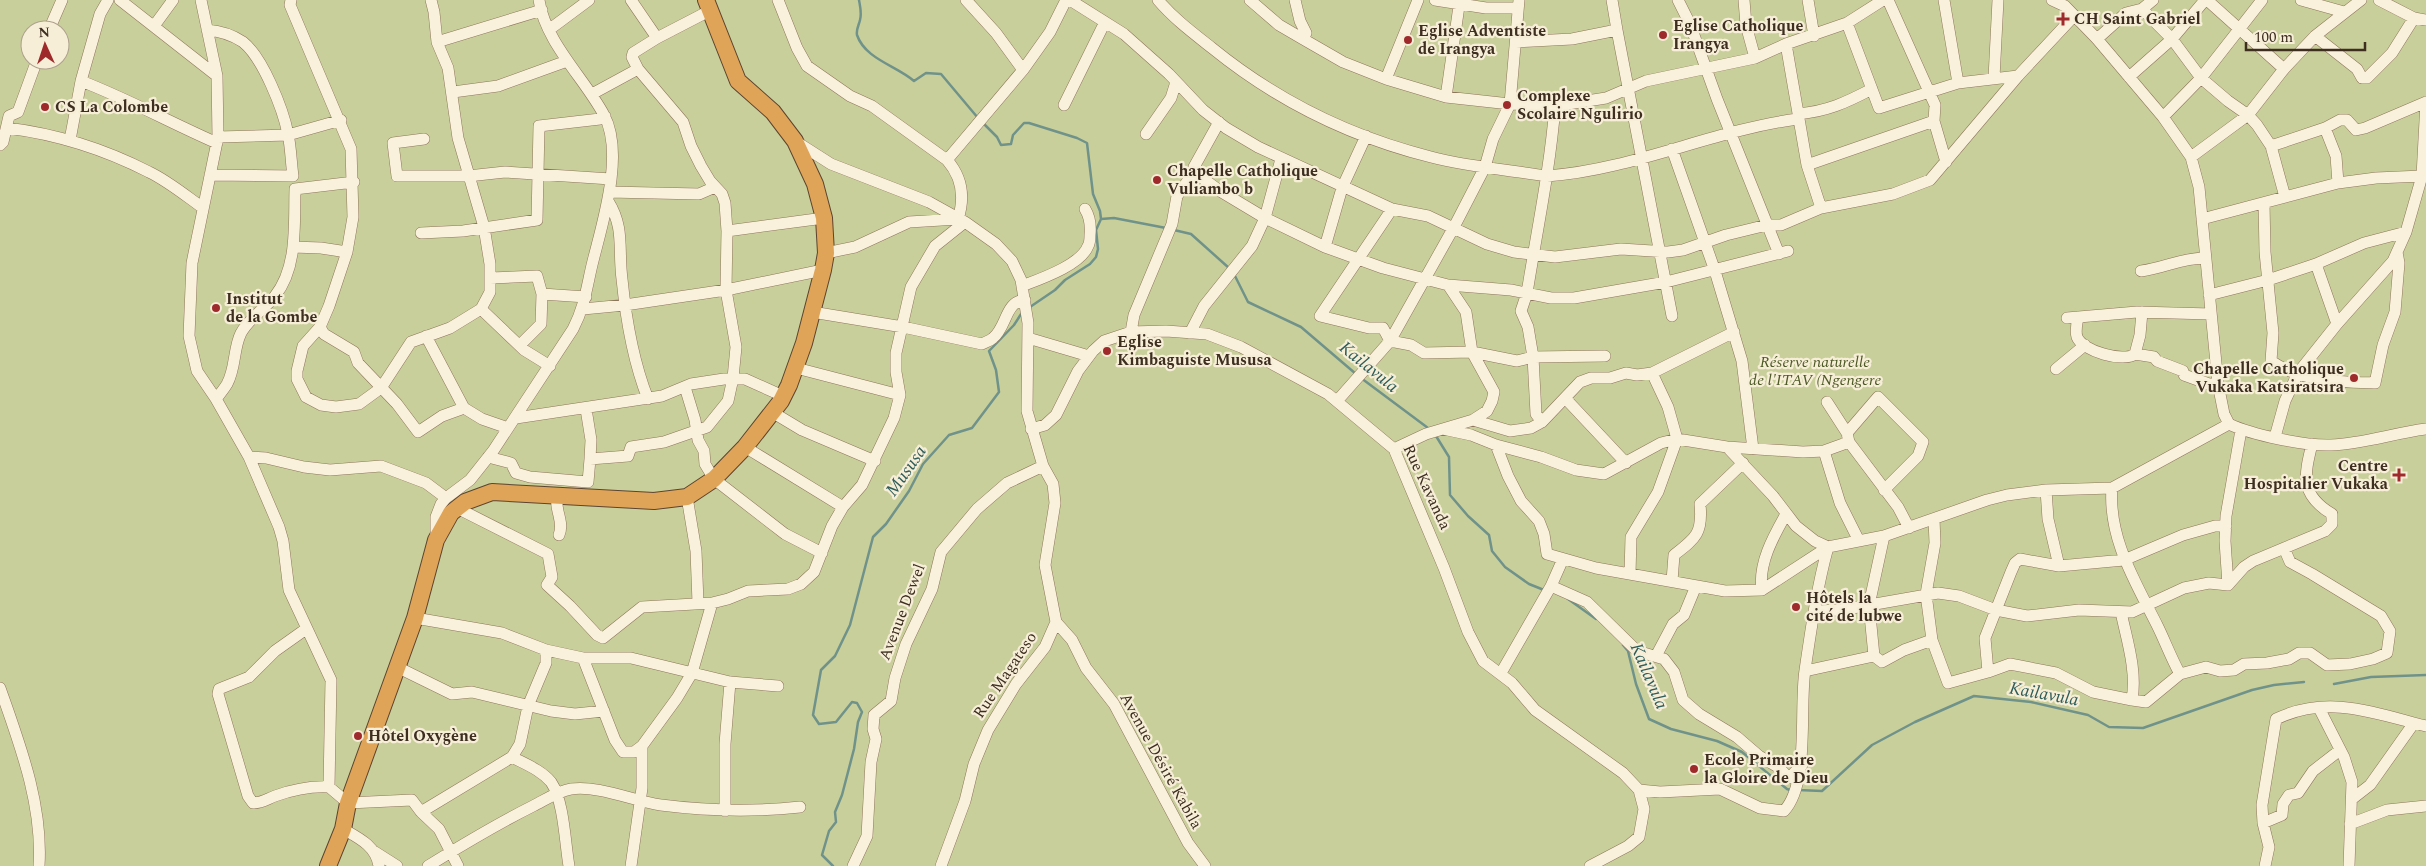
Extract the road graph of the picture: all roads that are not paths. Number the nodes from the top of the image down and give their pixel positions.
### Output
1 (62, 0) edge
2 (108, 0) edge
3 (120, 0) edge
4 (172, 0) edge
5 (201, 0) edge
6 (291, 0) edge
7 (431, 0) edge
8 (589, 0) edge
9 (631, 0) edge
10 (778, 0) edge
11 (966, 0) edge
12 (1066, 0) edge
13 (1070, 0) edge
14 (1158, 0) edge
15 (1250, 0) edge
16 (1295, 0) edge
17 (1418, 0) edge
18 (1435, 0) edge
19 (1612, 0) edge
20 (1678, 0) edge
21 (1744, 0) edge
22 (1808, 0) edge
23 (1884, 0) edge
24 (1888, 0) edge
25 (1944, 0) edge
26 (1998, 0) edge
27 (2052, 0) edge
28 (2206, 0) edge
29 (2262, 0) edge
30 (2301, 0) edge
31 (2361, 0) edge
32 (2383, 1) edge
33 (2067, 3) edge
34 (2149, 3) edge
35 (1518, 4) edge
36 (540, 5) edge
37 (709, 5) edge
38 (1459, 6) junction
39 (2344, 12) junction
40 (2074, 16) junction
41 (2414, 18) junction
42 (53, 20) edge
43 (2426, 20) edge
44 (1105, 22) junction
45 (1847, 23) junction
46 (154, 26) junction
47 (2240, 28) junction
48 (550, 29) junction
49 (207, 30) junction
50 (1618, 30) junction
51 (1814, 36) junction
52 (2316, 36) junction
53 (657, 38) junction
54 (1303, 39) junction
55 (2097, 39) junction
56 (2172, 39) junction
57 (438, 42) junction
58 (1516, 42) junction
59 (1786, 44) junction
60 (1755, 58) junction
61 (567, 61) junction
62 (1706, 68) junction
63 (638, 69) junction
64 (2284, 69) junction
65 (33, 70) edge
66 (1023, 70) junction
67 (217, 76) junction
68 (2018, 76) junction
69 (2130, 77) junction
70 (1994, 78) junction
71 (2201, 78) junction
72 (1386, 79) junction
73 (81, 81) junction
74 (1176, 82) junction
75 (1958, 84) junction
76 (1628, 88) junction
77 (1872, 89) junction
78 (1930, 91) junction
79 (453, 92) junction
80 (592, 94) junction
81 (1446, 97) junction
82 (2426, 102) edge
83 (1064, 104) dead end
84 (1510, 104) junction
85 (1555, 106) junction
86 (2248, 114) junction
87 (605, 116) junction
88 (1798, 117) junction
89 (2163, 117) junction
90 (341, 120) junction
91 (1219, 122) junction
92 (1934, 122) junction
93 (6, 128) junction
94 (2325, 128) junction
95 (1146, 134) dead end
96 (1732, 134) junction
97 (288, 135) junction
98 (1366, 136) junction
99 (424, 139) dead end
100 (70, 140) junction
101 (217, 140) junction
102 (795, 141) junction
103 (0, 145) edge
104 (2271, 146) junction
105 (1672, 149) junction
106 (2191, 157) junction
107 (1281, 159) junction
108 (1641, 159) junction
109 (946, 160) junction
110 (1946, 162) junction
111 (1807, 165) junction
112 (1485, 167) junction
113 (1194, 172) junction
114 (538, 174) junction
115 (210, 175) junction
116 (293, 176) junction
117 (468, 176) junction
118 (1547, 176) junction
119 (2422, 176) junction
120 (611, 179) junction
121 (354, 182) junction
122 (2338, 183) junction
123 (715, 187) junction
124 (1342, 188) junction
125 (295, 189) junction
126 (609, 196) junction
127 (2285, 197) junction
128 (2264, 203) junction
129 (204, 208) junction
130 (1821, 208) junction
131 (1085, 209) dead end
132 (1392, 209) junction
133 (824, 218) junction
134 (1265, 218) junction
135 (2202, 219) junction
136 (961, 220) junction
137 (1767, 225) junction
138 (484, 227) junction
139 (1454, 227) junction
140 (728, 231) junction
141 (2406, 232) junction
142 (421, 233) dead end
143 (1705, 242) junction
144 (293, 247) junction
145 (1325, 247) junction
146 (348, 252) junction
147 (1661, 252) junction
148 (2397, 252) junction
149 (826, 253) junction
150 (1533, 255) junction
151 (2205, 258) junction
152 (1359, 260) junction
153 (2316, 264) junction
154 (823, 270) junction
155 (1715, 271) junction
156 (2142, 271) dead end
157 (490, 278) junction
158 (1425, 278) junction
159 (2268, 280) junction
160 (1666, 282) junction
161 (1448, 285) junction
162 (1022, 286) junction
163 (726, 290) junction
164 (1527, 293) junction
165 (542, 294) junction
166 (2209, 295) junction
167 (586, 297) junction
168 (1025, 303) junction
169 (625, 306) junction
170 (481, 309) junction
171 (583, 309) junction
172 (812, 312) junction
173 (2142, 312) junction
174 (2211, 314) junction
175 (1672, 316) dead end
176 (2337, 324) junction
177 (320, 327) junction
178 (903, 327) junction
179 (1131, 332) junction
180 (1734, 332) junction
181 (1190, 333) junction
182 (426, 336) junction
183 (1028, 338) junction
184 (1390, 341) junction
185 (520, 345) junction
186 (2085, 345) junction
187 (1472, 352) junction
188 (2135, 354) junction
189 (1089, 356) junction
190 (1605, 356) dead end
191 (1533, 357) junction
192 (550, 366) junction
193 (796, 368) junction
194 (2056, 369) dead end
195 (1652, 373) junction
196 (2298, 374) junction
197 (734, 378) junction
198 (2218, 384) junction
199 (685, 387) junction
200 (381, 388) junction
201 (783, 396) junction
202 (900, 396) junction
203 (1565, 398) junction
204 (216, 399) junction
205 (648, 399) junction
206 (1337, 401) junction
207 (1827, 402) dead end
208 (464, 408) junction
209 (586, 409) junction
210 (772, 412) junction
211 (516, 418) junction
212 (1473, 420) junction
213 (1542, 422) junction
214 (2229, 424) junction
215 (508, 428) junction
216 (2423, 428) edge
217 (1032, 429) junction
218 (1443, 429) junction
219 (2241, 430) junction
220 (696, 432) junction
221 (1471, 435) junction
222 (2275, 437) junction
223 (1848, 438) junction
224 (1676, 439) junction
225 (2312, 444) junction
226 (1496, 445) junction
227 (745, 447) junction
228 (1726, 447) junction
229 (1754, 449) junction
230 (1394, 450) junction
231 (1824, 451) junction
232 (249, 457) junction
233 (488, 457) junction
234 (590, 459) junction
235 (875, 461) junction
236 (1743, 462) junction
237 (1626, 463) junction
238 (1043, 466) junction
239 (714, 479) junction
240 (2112, 488) junction
241 (1884, 490) junction
242 (2046, 490) junction
243 (558, 495) junction
244 (687, 497) junction
245 (452, 503) junction
246 (844, 507) junction
247 (1786, 514) junction
248 (1934, 519) junction
249 (2226, 526) junction
250 (1909, 528) junction
251 (559, 535) dead end
252 (1884, 536) junction
253 (1859, 541) junction
254 (1828, 547) junction
255 (2284, 548) junction
256 (822, 553) junction
257 (1562, 559) junction
258 (2124, 560) junction
259 (2059, 566) junction
260 (1630, 574) junction
261 (1672, 581) junction
262 (2228, 584) junction
263 (1551, 586) junction
264 (1696, 586) junction
265 (1762, 590) junction
266 (1926, 594) junction
267 (698, 603) junction
268 (712, 603) junction
269 (1869, 605) junction
270 (2146, 606) junction
271 (1996, 610) junction
272 (1816, 611) junction
273 (2121, 612) junction
274 (415, 618) junction
275 (1056, 622) junction
276 (306, 629) junction
277 (1932, 640) junction
278 (546, 650) junction
279 (1656, 656) junction
280 (1874, 656) junction
281 (583, 658) junction
282 (397, 668) junction
283 (1805, 671) junction
284 (1988, 672) junction
285 (692, 673) junction
286 (1501, 673) junction
287 (2180, 674) junction
288 (730, 682) junction
289 (778, 686) dead end
290 (0, 688) edge
291 (2132, 700) junction
292 (528, 706) junction
293 (2318, 708) junction
294 (604, 711) junction
295 (2414, 722) junction
296 (2426, 726) edge
297 (642, 746) junction
298 (2340, 750) junction
299 (512, 757) junction
300 (1802, 765) junction
301 (329, 787) junction
302 (1639, 790) junction
303 (557, 794) junction
304 (2352, 799) junction
305 (640, 800) junction
306 (348, 803) junction
307 (2426, 806) edge
308 (800, 807) dead end
309 (725, 811) junction
310 (422, 812) junction
311 (2263, 822) junction
312 (2350, 824) junction
313 (343, 829) junction
314 (376, 852) junction
315 (450, 853) junction
316 (39, 866) edge
317 (328, 866) edge
318 (379, 866) edge
319 (398, 866) edge
320 (428, 866) edge
321 (458, 866) edge
322 (569, 866) edge
323 (631, 866) edge
324 (852, 866) edge
325 (941, 866) edge
326 (1205, 866) edge
327 (1590, 866) edge
328 (2265, 866) edge
329 (2348, 866) edge

1 - 42 street
2 - 73 street
3 - 46 street
4 - 46 street
5 - 49 street
6 - 90 street
7 - 57 street
8 - 48 street
9 - 53 street
10 - 109 street
11 - 66 street
12 - 66 street
13 - 44 street
14 - 98 street
15 - 54 street
16 - 54 street
17 - 72 street
18 - 38 street
19 - 50 street
20 - 62 street
21 - 60 street
22 - 51 street
23 - 45 street
24 - 78 street
25 - 75 street
26 - 70 street
27 - 33 street
28 - 47 street
28 - 56 street
29 - 47 street
30 - 39 street
31 - 39 street
32 - 41 street
33 - 40 street
34 - 55 street
34 - 56 street
35 - 38 street
35 - 58 street
36 - 48 street
36 - 57 street
37 - 53 street
37 - 102 highway
38 - 81 street
39 - 52 street
40 - 55 street
40 - 68 street
41 - 43 street
41 - 52 street
44 - 74 street
44 - 83 street
45 - 51 street
45 - 77 street
46 - 67 street
47 - 64 street
47 - 71 street
48 - 61 street
49 - 67 street
49 - 97 street
50 - 58 street
50 - 76 street
51 - 59 street
52 - 64 street
53 - 63 street
54 - 72 street
55 - 69 street
56 - 69 street
56 - 71 street
57 - 79 street
58 - 84 street
59 - 60 street
59 - 88 street
60 - 62 street
61 - 79 street
61 - 80 street
62 - 76 street
62 - 96 street
63 - 80 street
63 - 123 street
64 - 86 street
65 - 93 street
66 - 109 street
67 - 101 street
68 - 70 street
68 - 110 street
69 - 89 street
70 - 75 street
71 - 86 street
71 - 89 street
72 - 81 street
73 - 100 street
73 - 101 street
74 - 91 street
74 - 95 street
75 - 78 street
76 - 85 street
76 - 108 street
77 - 78 street
77 - 88 street
78 - 92 street
79 - 117 street
80 - 87 street
81 - 84 street
82 - 94 street
82 - 119 street
84 - 85 street
84 - 112 street
85 - 118 street
86 - 104 street
86 - 106 street
87 - 114 street
87 - 120 street
88 - 96 street
88 - 111 street
89 - 106 street
90 - 97 street
90 - 121 street
91 - 107 street
91 - 113 street
92 - 110 street
92 - 111 street
93 - 100 street
93 - 103 street
94 - 104 street
94 - 122 street
96 - 105 street
96 - 137 street
97 - 101 street
97 - 116 street
98 - 112 street
98 - 124 street
99 - 117 street
100 - 129 street
101 - 115 street
102 - 133 highway
102 - 136 street, Rue Magateso
104 - 127 street
105 - 108 street
105 - 143 street
106 - 135 street
107 - 124 street
107 - 134 street
108 - 118 street
108 - 147 street
109 - 136 street
110 - 130 street
111 - 130 street
112 - 118 street
112 - 139 street
113 - 134 street
113 - 179 street
114 - 117 street
114 - 120 street
114 - 138 street
115 - 116 street
115 - 129 street
116 - 125 street
117 - 138 street
118 - 150 street
119 - 122 street
119 - 141 street
120 - 126 street
121 - 125 street
121 - 146 street
122 - 127 street
123 - 126 street
123 - 140 street
124 - 132 street
124 - 145 street
125 - 144 street
126 - 167 street
126 - 169 street
127 - 128 street
128 - 135 street
128 - 159 street
129 - 204 street
130 - 137 street
131 - 162 street
132 - 139 street
132 - 152 street
133 - 140 street
133 - 149 highway
134 - 145 street
134 - 181 street
135 - 151 street
136 - 149 street
136 - 162 street, Rue Magateso
136 - 178 street
137 - 143 street
137 - 155 street
138 - 142 street
138 - 157 street
139 - 150 street
139 - 158 street
140 - 163 street
141 - 148 street
141 - 153 street
143 - 147 street
143 - 155 street
144 - 146 street
144 - 204 street
145 - 152 street
146 - 177 street
147 - 150 street
147 - 160 street
148 - 176 street
148 - 196 street
149 - 154 highway
150 - 164 street
151 - 156 street
151 - 166 street
152 - 158 street
152 - 184 street
153 - 159 street
153 - 176 street
154 - 163 street
154 - 172 highway
155 - 160 street
155 - 180 street
157 - 165 street
157 - 170 street
158 - 161 street
158 - 184 street
159 - 166 street
159 - 196 street
160 - 164 street
160 - 175 street
161 - 164 street
161 - 187 street
162 - 168 street, Rue Magateso
163 - 169 street
163 - 197 street
164 - 191 street
165 - 167 street
165 - 185 street
166 - 174 street
167 - 171 street
168 - 178 street
168 - 183 street, Rue Magateso
169 - 171 street
169 - 205 street
170 - 182 street
170 - 185 street
171 - 192 street
172 - 178 street
172 - 193 highway
173 - 174 street
173 - 186 street
173 - 188 street
174 - 198 street
176 - 196 street
177 - 200 street
177 - 200 street
178 - 202 street
179 - 181 street, Rue Kavanda
179 - 189 street, Rue Kavanda
180 - 195 street
180 - 229 street
181 - 206 street, Rue Kavanda
182 - 200 street
182 - 208 street
183 - 189 street
183 - 217 street, Rue Magateso
184 - 187 street
184 - 206 street
185 - 192 street
186 - 188 street
186 - 194 street
187 - 191 street
187 - 212 street
188 - 198 street
189 - 217 street, Rue Kavanda
190 - 191 street
191 - 213 street
192 - 211 street
193 - 201 highway
193 - 202 street
195 - 203 street
195 - 224 street
196 - 222 street
197 - 199 street
197 - 201 street
197 - 220 street
198 - 214 street
199 - 205 street
199 - 220 street
200 - 208 street
201 - 210 highway
202 - 235 street
203 - 213 street
203 - 237 street
204 - 232 street
205 - 209 street
206 - 230 street, Rue Kavanda
207 - 223 street
208 - 215 street
209 - 211 street
209 - 234 street
210 - 227 highway
210 - 235 street
211 - 215 street
212 - 213 street
212 - 218 street
212 - 221 street
214 - 219 street
214 - 240 street
215 - 233 street
216 - 225 street
217 - 238 street, Rue Magateso
218 - 221 street
218 - 230 street
219 - 222 street
219 - 249 street
220 - 234 street
220 - 239 street
221 - 226 street
222 - 225 street
223 - 231 street
223 - 241 street
223 - 241 street
224 - 228 street
224 - 237 street
224 - 260 street
225 - 255 street
226 - 237 street
226 - 257 street
227 - 239 highway
227 - 246 street
228 - 229 street
228 - 236 street
229 - 231 street
230 - 286 street, Rue Kavanda
231 - 253 street
232 - 245 street
232 - 276 street
233 - 234 street
233 - 245 street
235 - 246 street
236 - 247 street
236 - 261 street
238 - 275 street, Rue Magateso
238 - 324 street, Avenue Dewel
239 - 244 highway
239 - 256 street
240 - 242 street
240 - 258 street
241 - 250 street
242 - 248 street
242 - 259 street
243 - 244 highway
243 - 245 highway
243 - 251 street
244 - 267 street
245 - 267 street
245 - 274 highway
246 - 256 street
247 - 254 street
247 - 265 street
248 - 250 street
248 - 266 street
249 - 258 street
249 - 262 street
250 - 252 street
252 - 253 street
252 - 269 street
253 - 254 street
254 - 265 street
254 - 272 street
255 - 262 street
255 - 287 street
256 - 268 street
257 - 260 street
257 - 263 street
258 - 259 street
258 - 270 street
259 - 271 street
260 - 261 street
261 - 264 street
262 - 270 street
263 - 279 street
263 - 286 street
264 - 265 street
264 - 279 street
266 - 269 street
266 - 271 street
266 - 277 street
267 - 268 street
268 - 285 street
269 - 272 street
269 - 280 street
270 - 273 street
270 - 287 street
271 - 273 street
271 - 284 street
272 - 283 street
273 - 291 street
274 - 278 street
274 - 282 highway
275 - 325 street, Rue Magateso
275 - 326 street, Avenue Désiré Kabila
276 - 301 street
276 - 301 street
277 - 280 street
277 - 284 street
278 - 281 street
278 - 292 street
279 - 300 street
280 - 283 street
281 - 285 street
281 - 294 street
282 - 292 street
282 - 306 highway
283 - 300 street
284 - 291 street
285 - 288 street
285 - 297 street
286 - 302 street, Rue Kavanda
287 - 291 street
288 - 289 street
288 - 309 street
290 - 316 street
292 - 294 street
292 - 299 street
293 - 295 street
293 - 298 street
293 - 311 street
294 - 297 street
295 - 296 street
295 - 304 street
297 - 305 street
298 - 304 street
298 - 311 street
299 - 303 street
299 - 310 street
300 - 302 street
301 - 306 street
302 - 327 street
303 - 305 street
303 - 315 street
303 - 322 street
304 - 312 street
305 - 309 street
305 - 323 street
306 - 310 street
306 - 313 highway
307 - 312 street
308 - 309 street
310 - 315 street
311 - 328 street
312 - 329 street
313 - 314 street
313 - 317 highway
314 - 318 street
314 - 319 street
315 - 320 street
315 - 321 street

